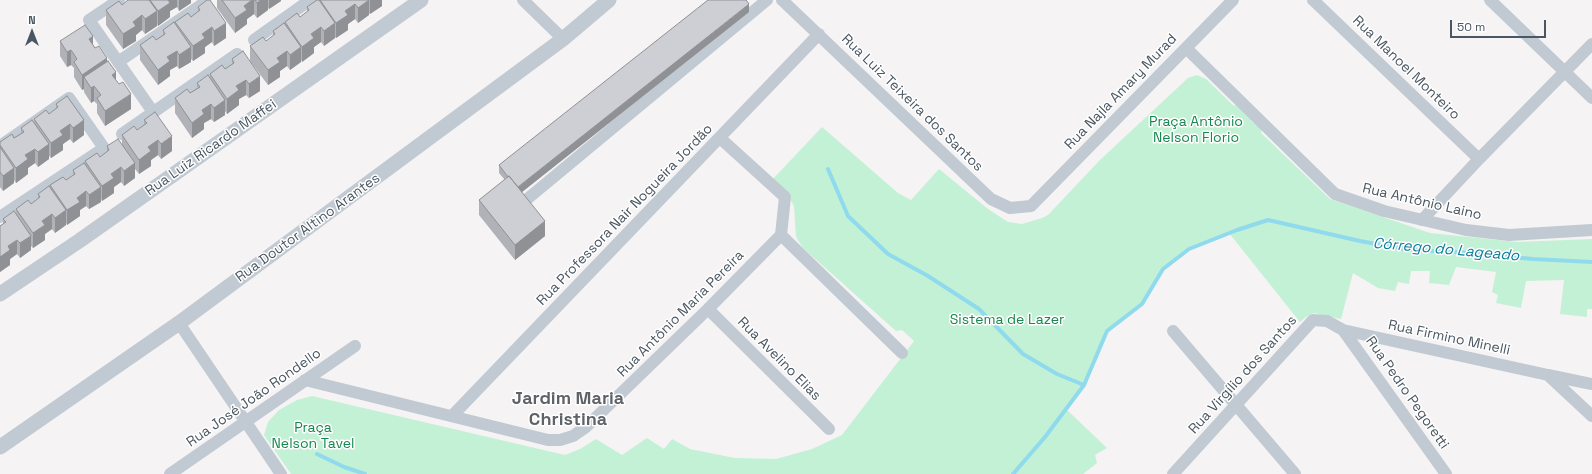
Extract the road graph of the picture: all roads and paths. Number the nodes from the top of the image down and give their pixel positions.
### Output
1 (119, 0) edge
2 (310, 0) edge
3 (420, 0) edge
4 (523, 0) edge
5 (609, 0) edge
6 (767, 0) edge
7 (782, 0) edge
8 (1233, 0) edge
9 (1312, 0) edge
10 (1490, 0) edge
11 (204, 3) edge
12 (819, 34) junction
13 (563, 39) junction
14 (254, 40) dead end
15 (1592, 44) edge
16 (1186, 48) junction
17 (237, 54) edge
18 (118, 62) junction
19 (1565, 72) junction
20 (1592, 98) edge
21 (153, 112) junction
22 (122, 134) edge
23 (720, 138) junction
24 (0, 146) edge
25 (1479, 158) junction
26 (526, 200) edge
27 (1031, 206) joint
28 (0, 218) edge
29 (1422, 220) junction
30 (1592, 230) edge
31 (781, 235) junction
32 (0, 294) edge
33 (708, 309) junction
34 (179, 323) junction
35 (1343, 330) junction
36 (1174, 331) dead end
37 (355, 346) dead end
38 (902, 353) dead end
39 (1548, 375) junction
40 (305, 380) junction
41 (1592, 384) edge
42 (1236, 405) junction
43 (452, 416) junction
44 (1592, 416) edge
45 (246, 422) junction
46 (829, 429) dead end
47 (0, 447) edge
48 (170, 474) edge
49 (281, 474) edge
50 (1173, 474) edge
51 (1295, 474) edge
52 (1446, 474) edge

1 - 18 street
2 - 14 street
3 - 32 street, Rua Luiz Ricardo Maffei
4 - 13 street
5 - 13 street, Rua Doutor Altino Arantes
6 - 26 street
7 - 12 street, Rua Luiz Teixeira dos Santos
8 - 16 street, Rua Najla Amary Murad
9 - 25 street, Rua Manoel Monteiro
10 - 19 street
11 - 18 street
12 - 23 street, Rua Professora Nair Nogueira Jordão
12 - 27 street, Rua Luiz Teixeira dos Santos
13 - 34 street, Rua Doutor Altino Arantes
15 - 19 street
16 - 27 street, Rua Najla Amary Murad
16 - 29 street, Rua Antônio Laino
17 - 21 street
18 - 21 street
19 - 20 street
19 - 25 street
21 - 22 street
23 - 31 street
23 - 43 street, Rua Professora Nair Nogueira Jordão
24 - 28 street
25 - 29 street
29 - 30 street, Rua Antônio Laino
31 - 33 street, Rua Antônio Maria Pereira
31 - 38 street
33 - 43 street, Rua Antônio Maria Pereira
33 - 46 street, Rua Avelino Elias
34 - 45 street
34 - 47 street, Rua Doutor Altino Arantes
35 - 39 street, Rua Firmino Minelli
35 - 42 street, Rua Virgílio dos Santos
35 - 52 street, Rua Pedro Pegoretti
36 - 42 street
37 - 40 street, Rua José João Rondello
39 - 41 street, Rua Firmino Minelli
39 - 44 street
40 - 43 street, Rua Antônio Maria Pereira
40 - 45 street, Rua José João Rondello
42 - 50 street, Rua Virgílio dos Santos
42 - 51 street
45 - 48 street, Rua José João Rondello
45 - 49 street

